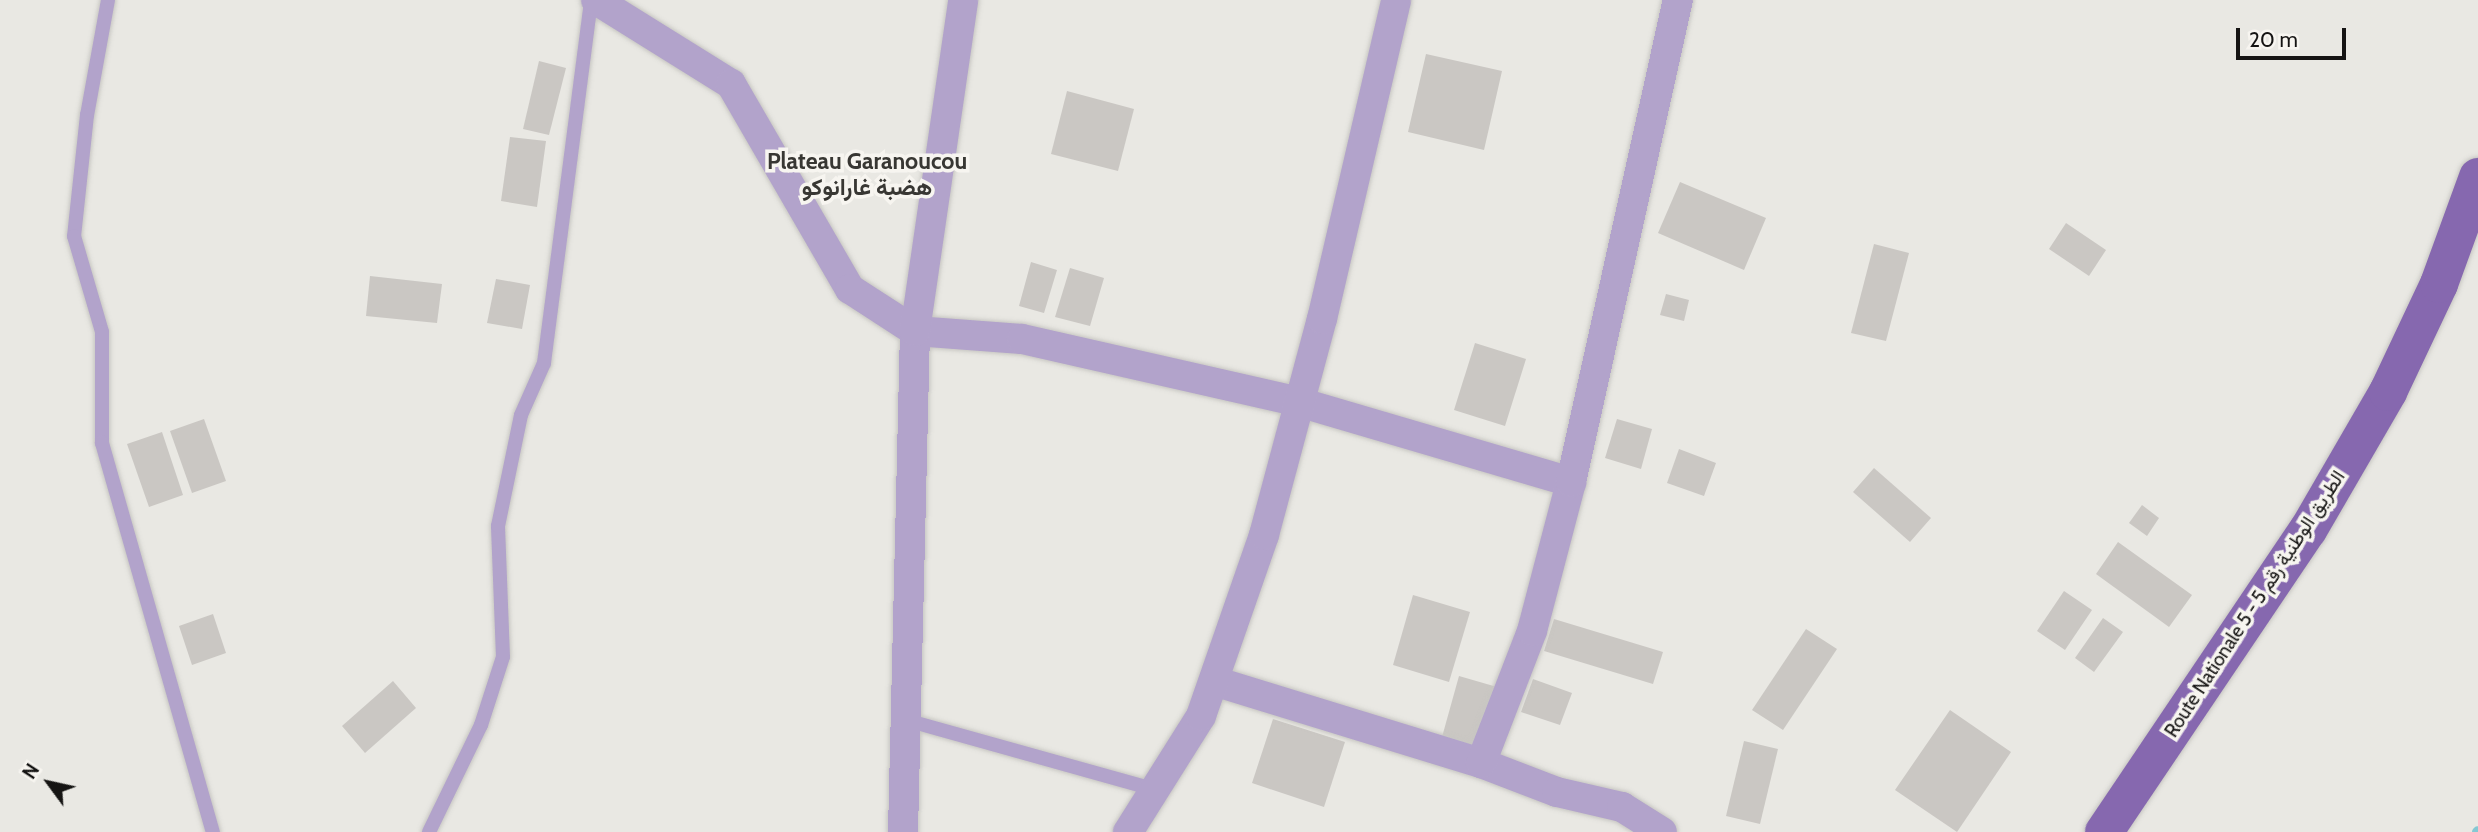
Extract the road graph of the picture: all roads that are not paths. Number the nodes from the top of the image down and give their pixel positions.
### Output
1 (108, 0) edge
2 (591, 0) edge
3 (596, 0) edge
4 (963, 0) edge
5 (1396, 0) edge
6 (1678, 0) edge
7 (2478, 177) edge
8 (915, 331) junction
9 (1299, 402) junction
10 (1571, 482) junction
11 (1213, 681) junction
12 (906, 720) junction
13 (1481, 763) junction
14 (1153, 789) junction
15 (213, 832) edge
16 (429, 832) edge
17 (903, 832) edge
18 (1128, 832) edge
19 (1662, 832) edge
20 (2104, 832) edge

1 - 15 lane
2 - 16 lane
3 - 8 street
4 - 8 street
5 - 9 street
6 - 10 street
7 - 20 main road, Route Nationale 5 - الطريق الوطنية رقم 5
8 - 9 street
8 - 12 street
9 - 10 street
9 - 11 street
10 - 13 street
11 - 13 street
11 - 14 street
12 - 14 lane
12 - 17 street
13 - 19 street
14 - 18 street

